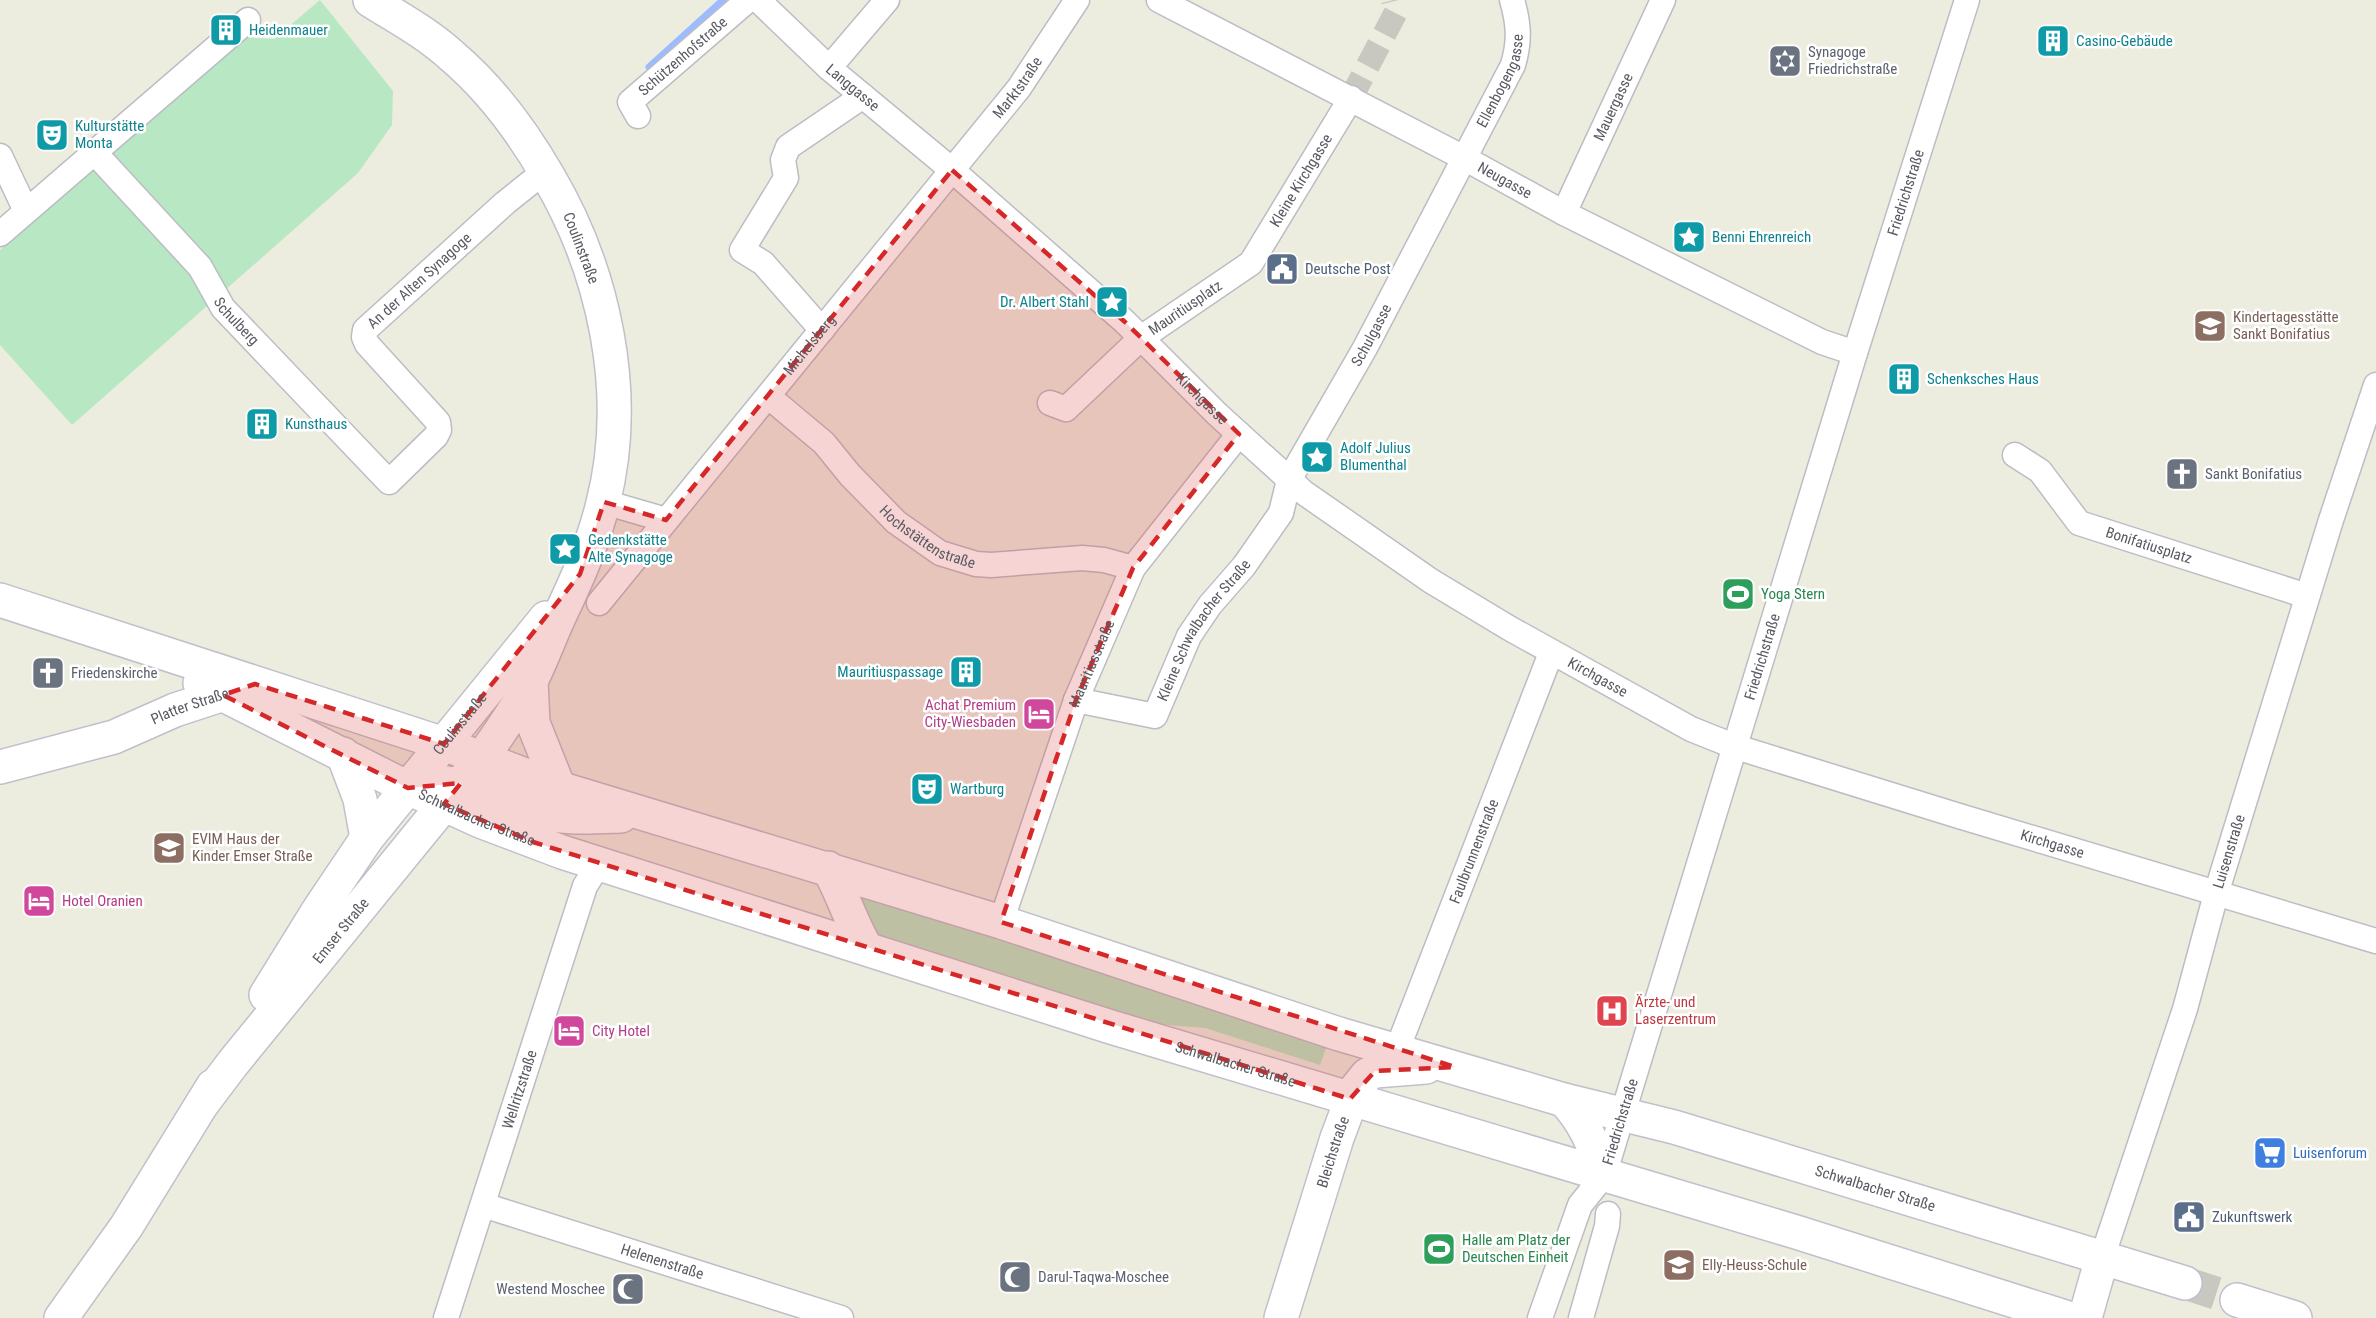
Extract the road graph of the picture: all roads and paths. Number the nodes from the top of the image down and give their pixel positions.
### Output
1 (370, 0) edge
2 (748, 0) edge
3 (758, 0) edge
4 (886, 0) edge
5 (1159, 0) edge
6 (1512, 0) edge
7 (1663, 0) edge
8 (1966, 0) edge
9 (1073, 1) edge
10 (248, 20) dead end
11 (830, 68) junction
12 (863, 96) junction
13 (1350, 98) junction
14 (638, 116) dead end
15 (94, 152) junction
16 (0, 156) edge
17 (1464, 158) junction
18 (952, 170) junction
19 (545, 171) junction
20 (26, 212) junction
21 (1564, 213) junction
22 (0, 234) edge
23 (1251, 262) joint
24 (822, 330) junction
25 (1142, 338) junction
26 (1855, 353) junction
27 (2376, 384) edge
28 (769, 396) junction
29 (1050, 403) dead end
30 (1239, 434) junction
31 (2015, 455) dead end
32 (1289, 480) junction
33 (389, 482) joint
34 (604, 502) junction
35 (1281, 513) joint
36 (666, 520) junction
37 (1133, 568) junction
38 (580, 574) junction
39 (2307, 596) junction
40 (0, 600) edge
41 (599, 603) dead end
42 (1551, 652) junction
43 (531, 681) junction
44 (240, 694) junction
45 (1076, 700) junction
46 (444, 744) junction
47 (1736, 747) junction
48 (343, 754) junction
49 (481, 759) junction
50 (0, 767) edge
51 (408, 788) junction
52 (559, 788) junction
53 (452, 795) junction
54 (650, 816) junction
55 (367, 838) junction
56 (599, 864) junction
57 (828, 868) junction
58 (2216, 894) junction
59 (1001, 922) junction
60 (2376, 941) edge
61 (866, 948) junction
62 (1397, 1050) junction
63 (1455, 1066) junction
64 (1350, 1100) junction
65 (1564, 1100) junction
66 (202, 1104) junction
67 (1623, 1115) junction
68 (1604, 1175) junction
69 (483, 1205) junction
70 (1608, 1214) dead end
71 (2102, 1258) junction
72 (2185, 1283) tunnel mouth
73 (2237, 1300) tunnel mouth
74 (61, 1318) edge
75 (447, 1318) edge
76 (841, 1318) edge
77 (1281, 1318) edge
78 (1540, 1318) edge
79 (1581, 1318) edge
80 (2068, 1318) edge
81 (2085, 1318) edge
82 (2295, 1318) edge

1 - 19 main road, Coulinstraße
2 - 14 street, Schützenhofstraße
3 - 11 street, Langgasse
4 - 11 street
5 - 13 street, Neugasse
6 - 17 street, Ellenbogengasse
7 - 21 street, Mauergasse
8 - 26 street, Friedrichstraße
9 - 18 street, Marktstraße
10 - 15 street
11 - 12 street, Langgasse
12 - 18 street, Langgasse
12 - 24 street
13 - 17 street, Neugasse
13 - 23 street, Kleine Kirchgasse
15 - 20 street
15 - 33 street, Schulberg
16 - 20 street
17 - 21 street, Neugasse
17 - 32 street, Schulgasse
18 - 24 street, Michelsberg
18 - 25 street, Kirchgasse
19 - 33 street, An der Alten Synagoge
19 - 34 main road, Coulinstraße
20 - 22 street
21 - 26 street, Neugasse
23 - 25 street, Mauritiusplatz
24 - 28 street, Michelsberg
25 - 29 street, Mauritiusplatz
25 - 30 street, Kirchgasse
26 - 47 street, Friedrichstraße
27 - 39 street, Luisenstraße
28 - 36 street, Michelsberg
28 - 37 street, Hochstättenstraße
30 - 32 street, Kirchgasse
30 - 37 street, Mauritiusstraße
31 - 39 street, Bonifatiusplatz
32 - 35 street, Schulgasse
32 - 42 street, Kirchgasse
34 - 36 street
34 - 38 main road, Coulinstraße
35 - 45 street, Kleine Schwalbacher Straße
36 - 41 street, Michelsberg
37 - 45 street, Mauritiusstraße
38 - 43 main road, Coulinstraße
38 - 46 main road, Coulinstraße
39 - 58 street, Luisenstraße
40 - 44 main road, Schwalbacher Straße
42 - 47 street, Kirchgasse
42 - 62 street, Faulbrunnenstraße
43 - 49 main road, Coulinstraße
43 - 52 main road
44 - 46 main road, Schwalbacher Straße
44 - 48 main road, Schwalbacher Straße
44 - 50 main road, Platter Straße
45 - 59 street, Mauritiusstraße
46 - 49 main road, Schwalbacher Straße
46 - 51 main road, Coulinstraße
47 - 58 street, Kirchgasse
47 - 67 street, Friedrichstraße
48 - 51 main road, Schwalbacher Straße
48 - 55 main road
49 - 52 main road, Schwalbacher Straße
49 - 53 main road, Emser Straße
51 - 53 main road, Schwalbacher Straße
51 - 55 main road, Emser Straße
52 - 54 main road, Schwalbacher Straße
53 - 54 main road
53 - 56 main road, Schwalbacher Straße
53 - 66 main road, Emser Straße
54 - 57 main road, Schwalbacher Straße
55 - 66 main road, Emser Straße
56 - 61 main road, Schwalbacher Straße
56 - 69 street, Wellritzstraße
57 - 59 main road, Schwalbacher Straße
57 - 61 main road
58 - 60 street, Kirchgasse
58 - 71 street, Luisenstraße
59 - 62 main road, Schwalbacher Straße
61 - 64 main road, Schwalbacher Straße
62 - 63 main road, Schwalbacher Straße
63 - 64 main road, Bleichstraße
63 - 65 main road, Schwalbacher Straße
64 - 68 main road, Schwalbacher Straße
64 - 77 main road, Bleichstraße
65 - 67 main road, Schwalbacher Straße
65 - 68 main road
66 - 74 main road, Emser Straße
67 - 68 street, Friedrichstraße
67 - 71 main road, Schwalbacher Straße
68 - 78 street
68 - 80 main road, Schwalbacher Straße
69 - 75 street, Wellritzstraße
69 - 76 street, Helenenstraße
70 - 79 street
71 - 72 main road, Schwalbacher Straße
71 - 81 main road, Luisenstraße
73 - 82 main road

